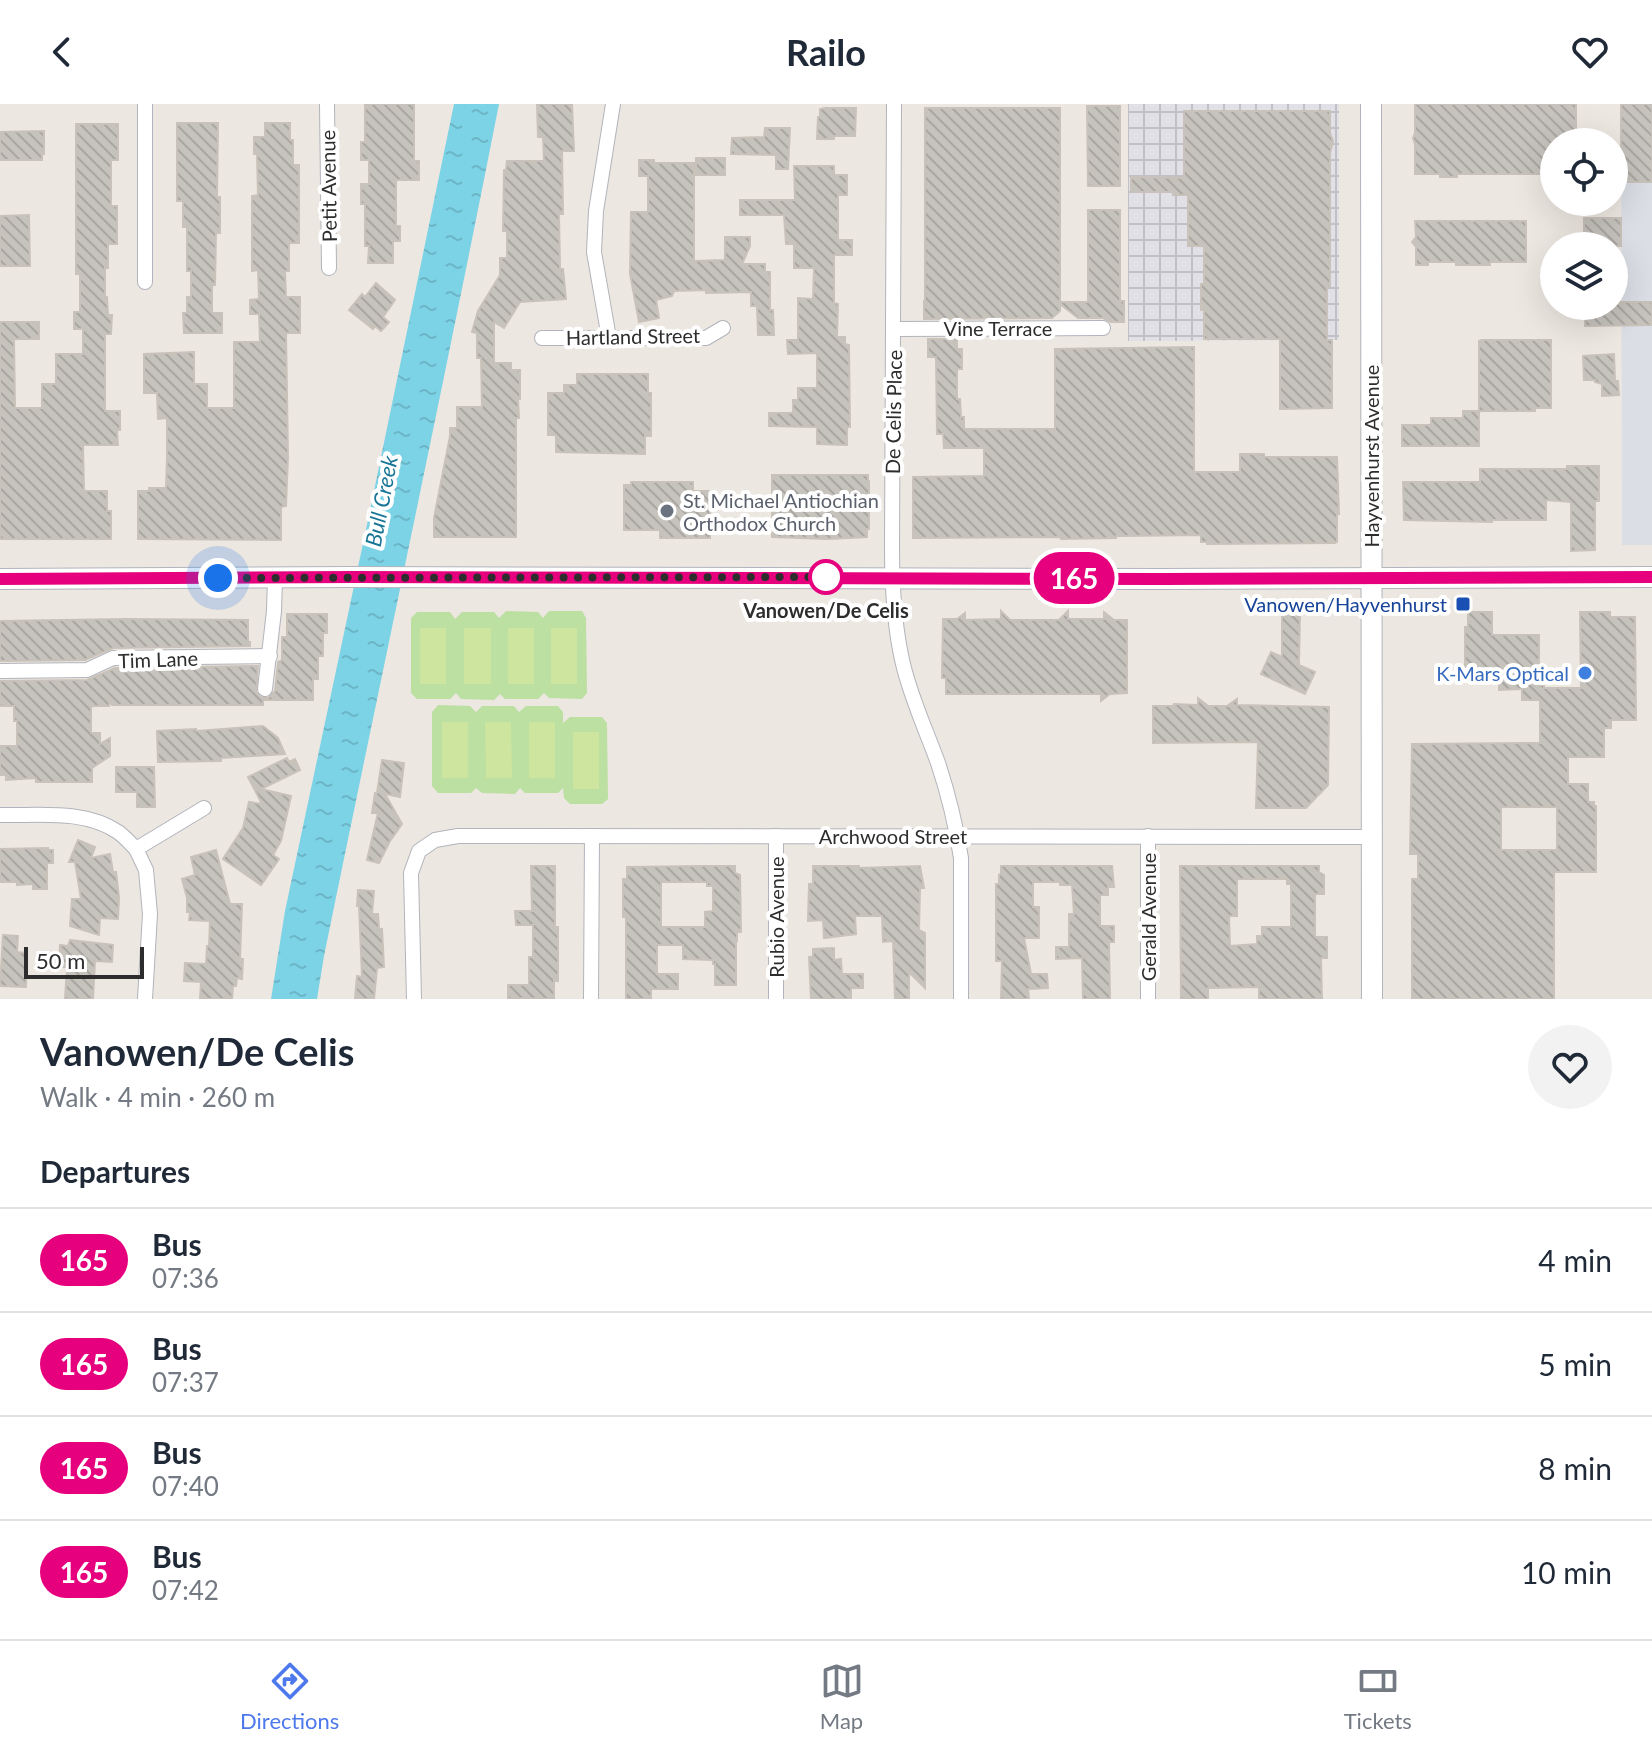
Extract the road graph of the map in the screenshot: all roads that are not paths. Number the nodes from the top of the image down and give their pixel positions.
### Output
1 (145, 104) edge
2 (327, 104) edge
3 (613, 104) edge
4 (894, 104) edge
5 (1371, 104) edge
6 (329, 268) dead end
7 (145, 282) dead end
8 (723, 328) dead end
9 (1103, 328) dead end
10 (894, 329) junction
11 (542, 338) dead end
12 (609, 338) junction
13 (893, 577) junction
14 (1652, 577) edge
15 (275, 578) junction
16 (1371, 578) junction
17 (0, 579) edge
18 (270, 656) junction
19 (0, 671) edge
20 (265, 689) dead end
21 (204, 808) dead end
22 (0, 815) edge
23 (592, 836) junction
24 (776, 836) junction
25 (957, 836) junction
26 (1148, 836) junction
27 (1371, 837) junction
28 (136, 849) junction
29 (145, 999) edge
30 (414, 999) edge
31 (591, 999) edge
32 (776, 999) edge
33 (961, 999) edge
34 (1148, 999) edge
35 (1372, 999) edge

1 - 7 street
2 - 6 street, Petit Avenue
3 - 12 street
4 - 10 street, De Celis Place
5 - 16 main road, Hayvenhurst Avenue
8 - 12 street, Hartland Street
9 - 10 street, Vine Terrace
10 - 13 street, De Celis Place
11 - 12 street, Hartland Street
13 - 15 main road
13 - 16 main road
13 - 25 street, De Celis Place
14 - 16 main road
15 - 17 main road
15 - 18 street
16 - 27 main road, Hayvenhurst Avenue
18 - 19 street, Tim Lane
18 - 20 street
21 - 28 street
22 - 28 street
23 - 24 street, Archwood Street
23 - 30 street, Archwood Street
23 - 31 street
24 - 25 street, Archwood Street
24 - 32 street, Rubio Avenue
25 - 26 street, Archwood Street
25 - 33 street, De Celis Place
26 - 27 street, Archwood Street
26 - 34 street, Gerald Avenue
27 - 35 main road, Hayvenhurst Avenue
28 - 29 street

